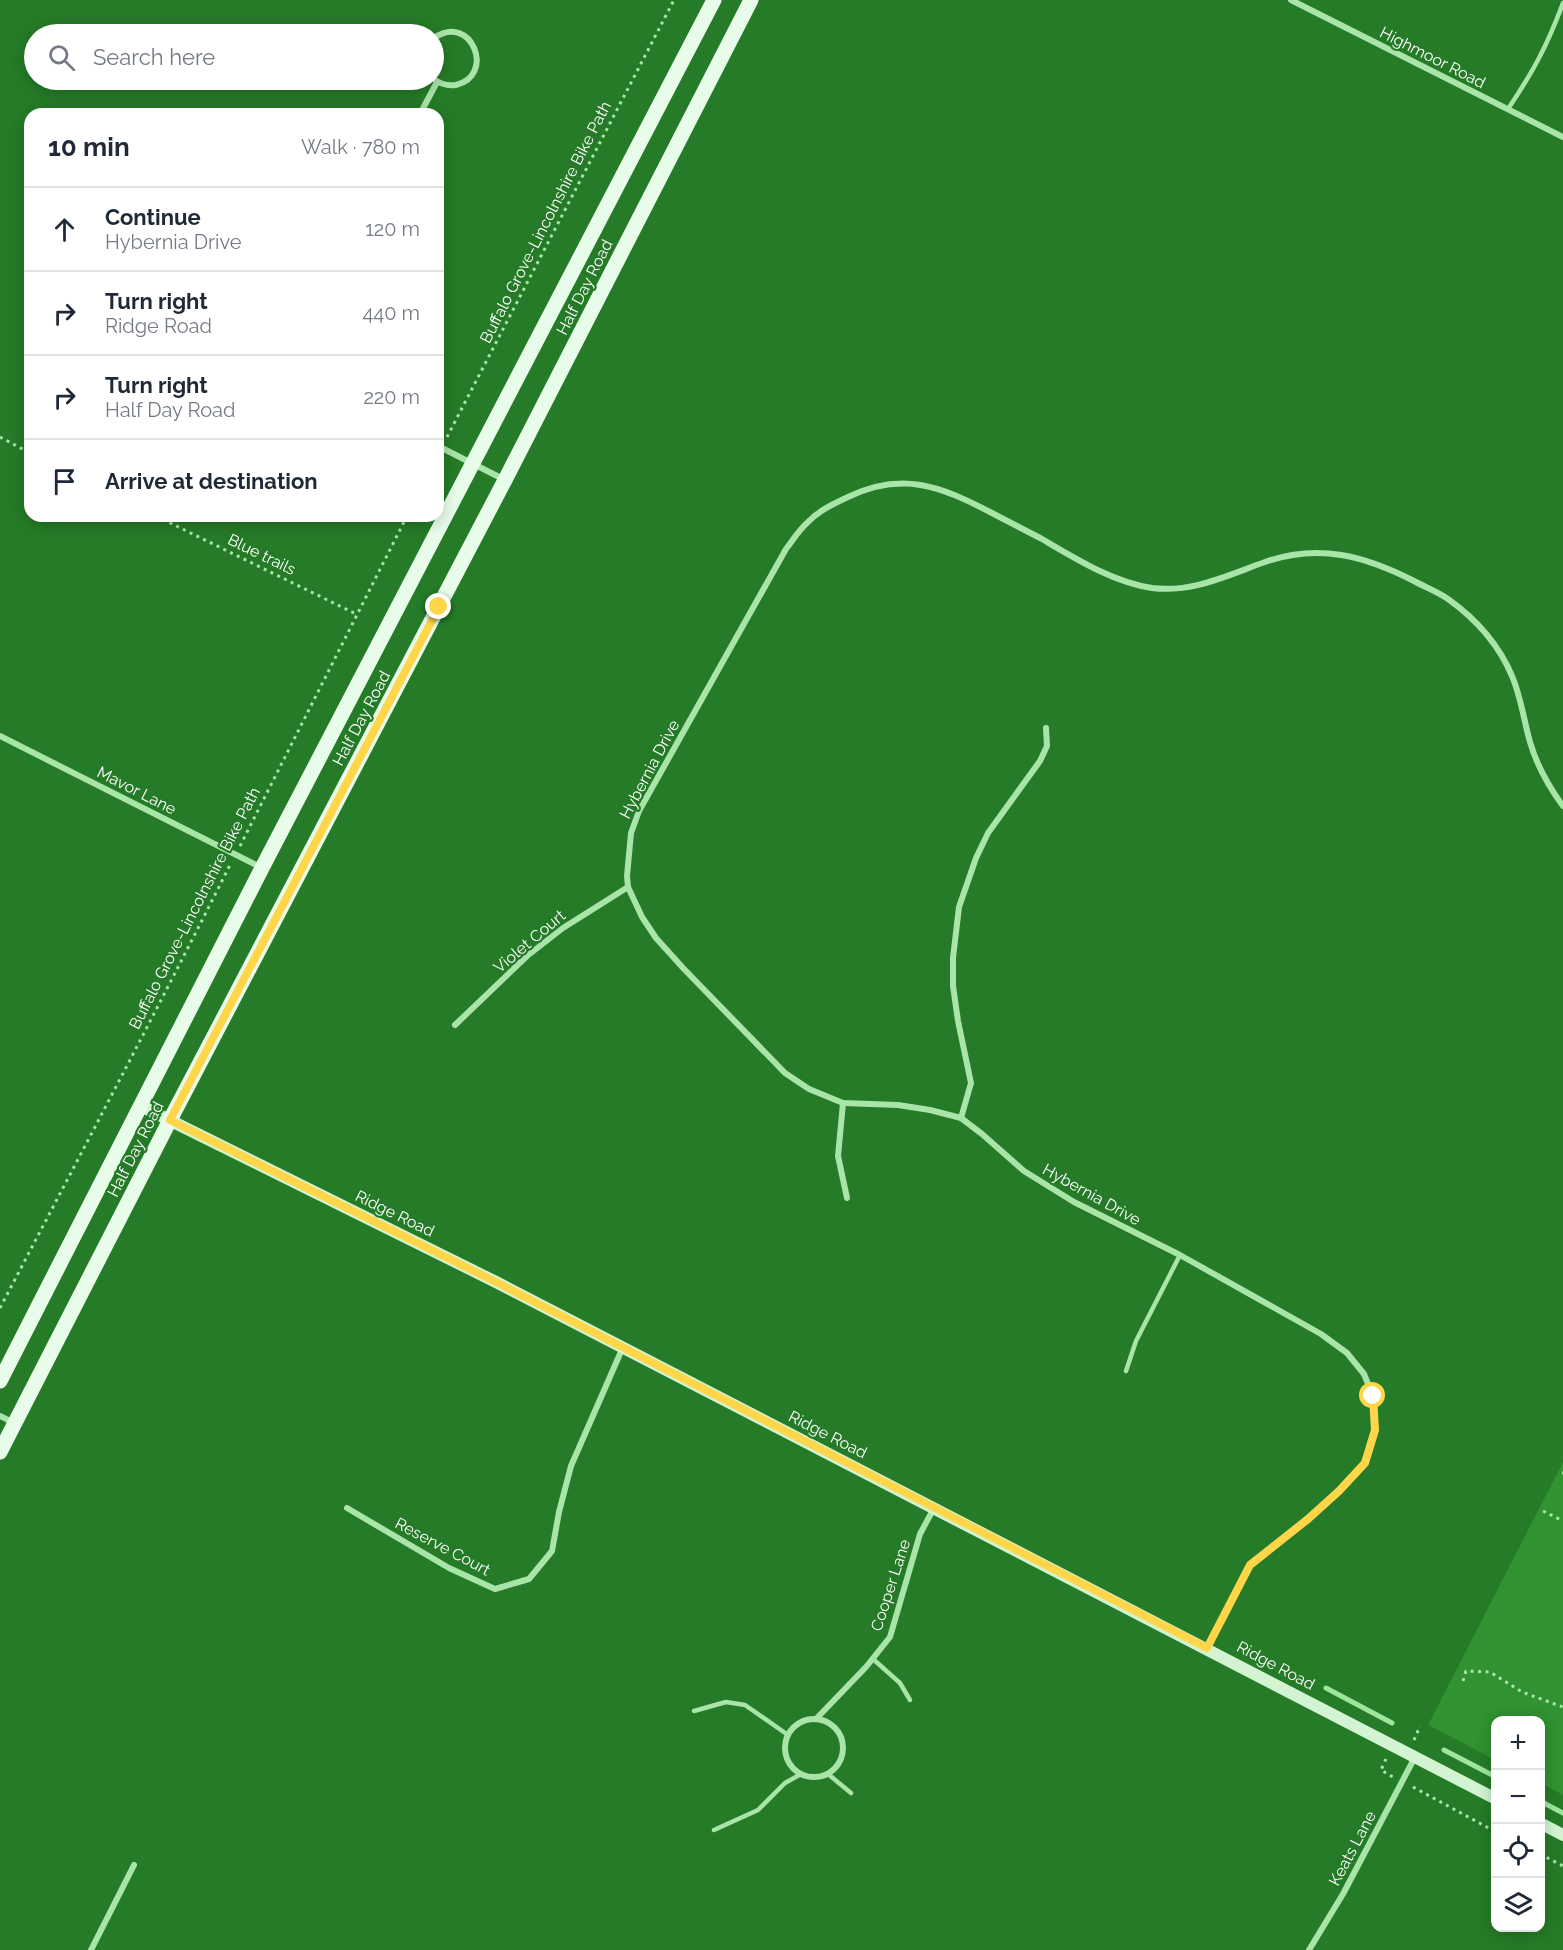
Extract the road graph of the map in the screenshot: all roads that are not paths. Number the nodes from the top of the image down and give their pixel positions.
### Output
1 (714, 0) edge
2 (751, 0) edge
3 (1291, 0) edge
4 (1563, 3) edge
5 (444, 33) edge
6 (444, 83) edge
7 (431, 90) edge
8 (423, 108) edge
9 (1508, 109) junction
10 (1563, 136) edge
11 (444, 449) edge
12 (473, 464) junction
13 (505, 480) junction
14 (444, 520) edge
15 (443, 522) edge
16 (1046, 728) dead end
17 (0, 736) edge
18 (1563, 807) edge
19 (262, 868) junction
20 (628, 887) junction
21 (455, 1025) dead end
22 (843, 1103) junction
23 (141, 1106) junction
24 (961, 1118) junction
25 (170, 1120) junction
26 (847, 1198) dead end
27 (1180, 1255) junction
28 (623, 1347) junction
29 (1126, 1371) dead end
30 (0, 1381) edge
31 (0, 1416) edge
32 (15, 1424) junction
33 (0, 1452) edge
34 (347, 1508) dead end
35 (934, 1508) junction
36 (1207, 1648) junction
37 (873, 1659) junction
38 (910, 1700) dead end
39 (694, 1711) dead end
40 (816, 1719) junction
41 (788, 1735) junction
42 (1415, 1757) junction
43 (801, 1774) junction
44 (828, 1774) junction
45 (851, 1793) dead end
46 (1491, 1796) edge
47 (1542, 1824) edge
48 (714, 1830) dead end
49 (1563, 1835) edge
50 (134, 1865) dead end
51 (91, 1950) edge
52 (1309, 1950) edge

1 - 12 main road, Half Day Road
2 - 13 main road, Half Day Road
3 - 9 street, Highmoor Road
4 - 9 lane
5 - 6 street
7 - 8 street
9 - 10 street, Highmoor Road
11 - 12 street
12 - 13 street
12 - 14 main road, Half Day Road
13 - 25 main road, Half Day Road
15 - 19 main road, Half Day Road
16 - 24 street
17 - 19 street, Mavor Lane
18 - 20 street, Hybernia Drive
19 - 23 main road, Half Day Road
20 - 21 street, Violet Court
20 - 22 street, Hybernia Drive
22 - 24 street, Hybernia Drive
22 - 26 street
23 - 25 street, Ridge Road
23 - 30 main road, Half Day Road
24 - 27 street, Hybernia Drive
25 - 28 street, Ridge Road
25 - 32 main road, Half Day Road
27 - 29 lane
27 - 36 street, Hybernia Drive
28 - 34 street, Reserve Court
28 - 35 street, Ridge Road
31 - 32 street
32 - 33 main road, Half Day Road
35 - 36 street, Ridge Road
35 - 37 street, Cooper Lane
36 - 42 street, Ridge Road
37 - 38 lane
37 - 40 street, Cooper Lane
39 - 41 lane
40 - 41 street, Cooper Lane
40 - 44 street
41 - 43 street
42 - 46 street, Ridge Road
42 - 52 street, Keats Lane
43 - 44 street
43 - 48 lane
44 - 45 lane
47 - 49 street
50 - 51 street

